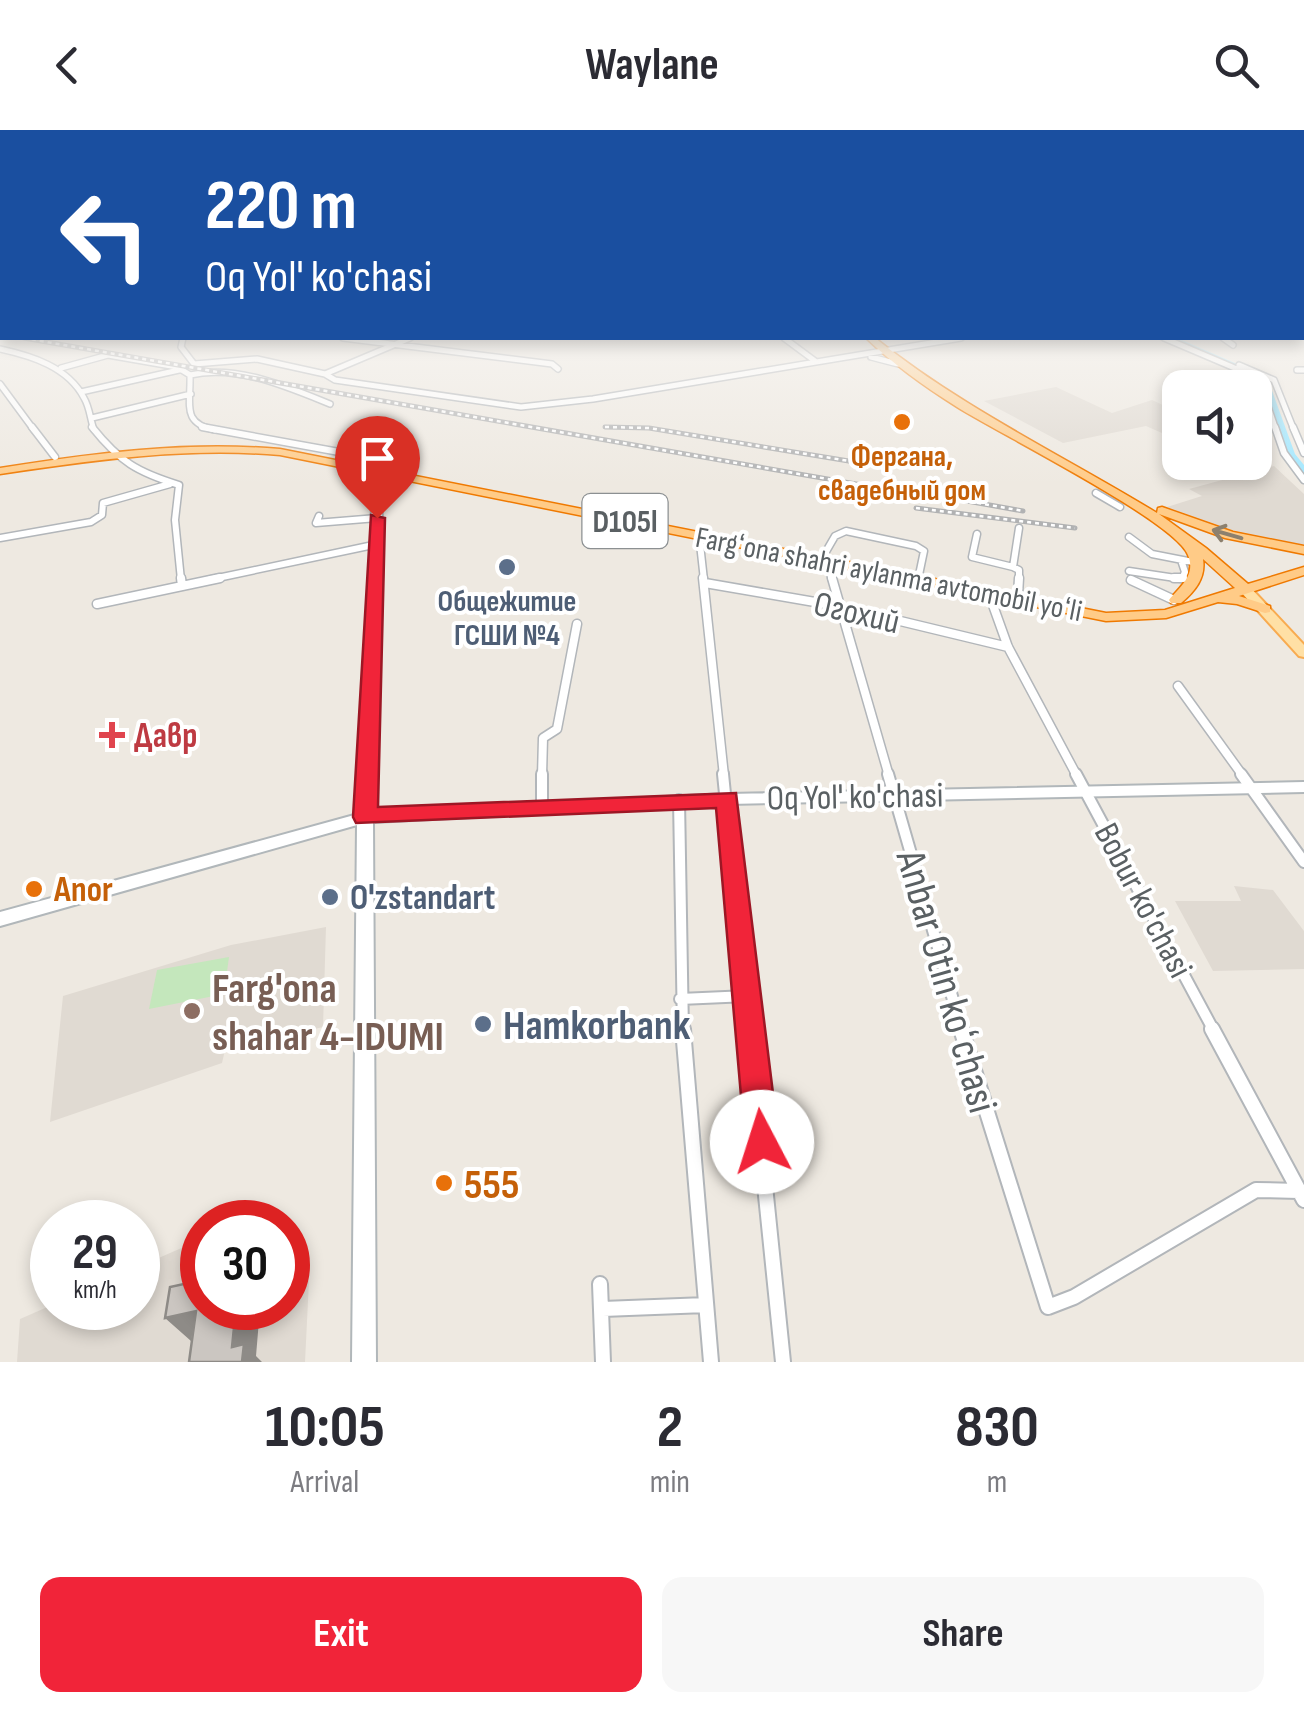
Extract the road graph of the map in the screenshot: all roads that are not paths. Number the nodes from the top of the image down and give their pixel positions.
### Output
1 (62, 369) edge
2 (300, 369) edge
3 (334, 369) edge
4 (766, 369) edge
5 (906, 369) edge
6 (917, 369) edge
7 (1238, 369) edge
8 (1250, 369) edge
9 (179, 370) joint
10 (324, 374) junction
11 (190, 375) junction
12 (0, 384) edge
13 (81, 392) junction
14 (191, 394) junction
15 (330, 404) dead end
16 (92, 418) junction
17 (113, 450) junction
18 (1304, 453) edge
19 (361, 456) dead end
20 (56, 457) junction
21 (384, 468) junction
22 (0, 469) edge
23 (1304, 480) edge
24 (173, 483) junction
25 (1098, 490) junction
26 (1120, 506) dead end
27 (1153, 506) junction
28 (319, 516) dead end
29 (377, 518) junction
30 (1019, 528) dead end
31 (1181, 533) junction
32 (977, 534) dead end
33 (699, 536) junction
34 (1129, 536) dead end
35 (0, 538) edge
36 (378, 544) junction
37 (1304, 550) edge
38 (826, 559) junction
39 (1180, 560) junction
40 (1304, 562) edge
41 (1198, 563) junction
42 (1013, 567) junction
43 (1304, 571) edge
44 (919, 575) junction
45 (1245, 582) junction
46 (705, 583) junction
47 (182, 586) junction
48 (989, 593) junction
49 (1018, 594) junction
50 (1175, 600) junction
51 (1212, 600) junction
52 (98, 604) dead end
53 (838, 606) junction
54 (1264, 610) junction
55 (578, 624) dead end
56 (1304, 638) edge
57 (1008, 647) junction
58 (1304, 653) edge
59 (1178, 686) dead end
60 (1250, 786) junction
61 (1304, 787) edge
62 (1086, 791) junction
63 (894, 795) junction
64 (728, 799) junction
65 (679, 800) junction
66 (542, 806) junction
67 (365, 817) junction
68 (1304, 862) edge
69 (0, 919) edge
70 (748, 996) junction
71 (680, 999) junction
72 (1302, 1196) edge
73 (600, 1284) dead end
74 (706, 1306) junction
75 (603, 1308) junction
76 (364, 1362) edge
77 (603, 1362) edge
78 (711, 1362) edge
79 (784, 1362) edge

1 - 13 street
2 - 10 street
3 - 10 street
4 - 10 street
5 - 25 highway
6 - 27 highway
7 - 23 street
8 - 18 street
9 - 11 street
9 - 13 street
11 - 14 street
11 - 15 street
12 - 20 street
13 - 16 street
14 - 16 street
14 - 19 street
16 - 17 street
17 - 20 highway, Fargʻona shahri aylanma avtomobil yoʻli / D105l
17 - 21 highway, Fargʻona shahri aylanma avtomobil yoʻli / D105l
17 - 22 highway, Fargʻona shahri aylanma avtomobil yoʻli / D105l
17 - 24 street
20 - 22 highway, Fargʻona shahri aylanma avtomobil yoʻli / D105l
21 - 29 street
21 - 33 highway, Fargʻona shahri aylanma avtomobil yoʻli / D105l
21 - 38 highway, Fargʻona shahri aylanma avtomobil yoʻli / D105l
24 - 35 street
24 - 47 street
25 - 26 street
25 - 31 highway
37 -> 27 highway
27 - 45 highway
28 - 29 street
29 - 36 street
30 - 42 street
31 - 41 highway
31 - 45 highway
32 - 42 street
33 - 38 highway, Fargʻona shahri aylanma avtomobil yoʻli / D105l
33 - 46 street
34 - 39 street
36 - 47 street
36 - 67 street
38 - 44 highway, Fargʻona shahri aylanma avtomobil yoʻli / D105l
38 - 44 street
38 - 48 highway, Fargʻona shahri aylanma avtomobil yoʻli / D105l
38 - 53 street, Anbar Otin koʻchasi
39 - 41 street
39 - 50 street
40 - 45 highway
41 - 50 highway
42 - 49 street
43 - 45 highway
44 - 48 highway, Fargʻona shahri aylanma avtomobil yoʻli / D105l
45 - 50 highway, Fargʻona shahri aylanma avtomobil yoʻli / D105l
45 - 51 highway, Fargʻona shahri aylanma avtomobil yoʻli / D105l
45 - 54 main road
45 - 56 main road
46 - 53 street, Огохий
46 - 64 street
47 - 52 street
48 - 49 highway, Fargʻona shahri aylanma avtomobil yoʻli / D105l
48 - 51 highway, Fargʻona shahri aylanma avtomobil yoʻli / D105l
48 - 57 street, Bobur ko'chasi
49 - 50 highway, Fargʻona shahri aylanma avtomobil yoʻli / D105l
51 - 54 highway
53 - 57 street, Огохий
53 - 63 street, Anbar Otin koʻchasi
54 - 58 main road
55 - 66 street
57 - 62 street, Bobur ko'chasi
59 - 60 street
60 - 61 street, Oq Yol' ko'chasi
60 - 62 street, Oq Yol' ko'chasi
60 - 68 street
62 - 63 street, Oq Yol' ko'chasi
62 - 72 street, Bobur ko'chasi
63 - 64 street, Oq Yol' ko'chasi
63 - 72 street, Anbar Otin koʻchasi
64 - 65 street, Oq Yol' ko'chasi
64 - 70 street
65 - 66 street, Oq Yol' ko'chasi
65 - 71 street
66 - 67 street, Oq Yol' ko'chasi
67 - 69 street, Oq Yol' ko'chasi
67 - 76 street
70 - 71 street
70 - 79 street
71 - 74 street
73 - 75 street
74 - 75 street
74 - 78 street
75 - 77 street

